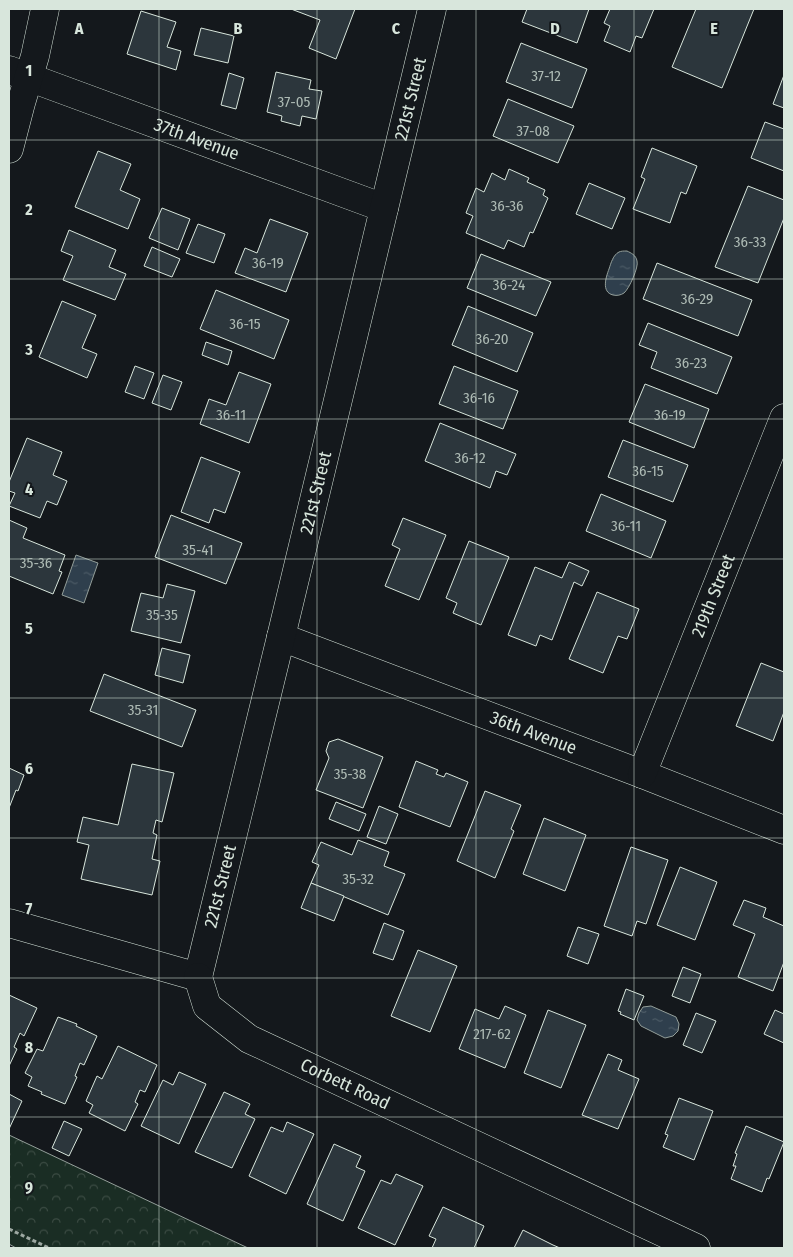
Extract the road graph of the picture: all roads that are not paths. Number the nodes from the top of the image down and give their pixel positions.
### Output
1 (45, 9) edge
2 (432, 9) edge
3 (19, 74) edge
4 (9, 149) edge
5 (384, 208) junction
6 (784, 418) edge
7 (281, 637) junction
8 (642, 774) junction
9 (784, 830) edge
10 (9, 923) edge
11 (198, 977) junction
12 (696, 1248) edge

1 - 3 street
2 - 5 street, 221st Street
3 - 4 street
3 - 5 street, 37th Avenue
5 - 7 street, 221st Street
6 - 8 street, 219th Street
7 - 8 street, 36th Avenue
7 - 11 street, 221st Street
8 - 9 street, 36th Avenue
10 - 11 street
11 - 12 street, Corbett Road

